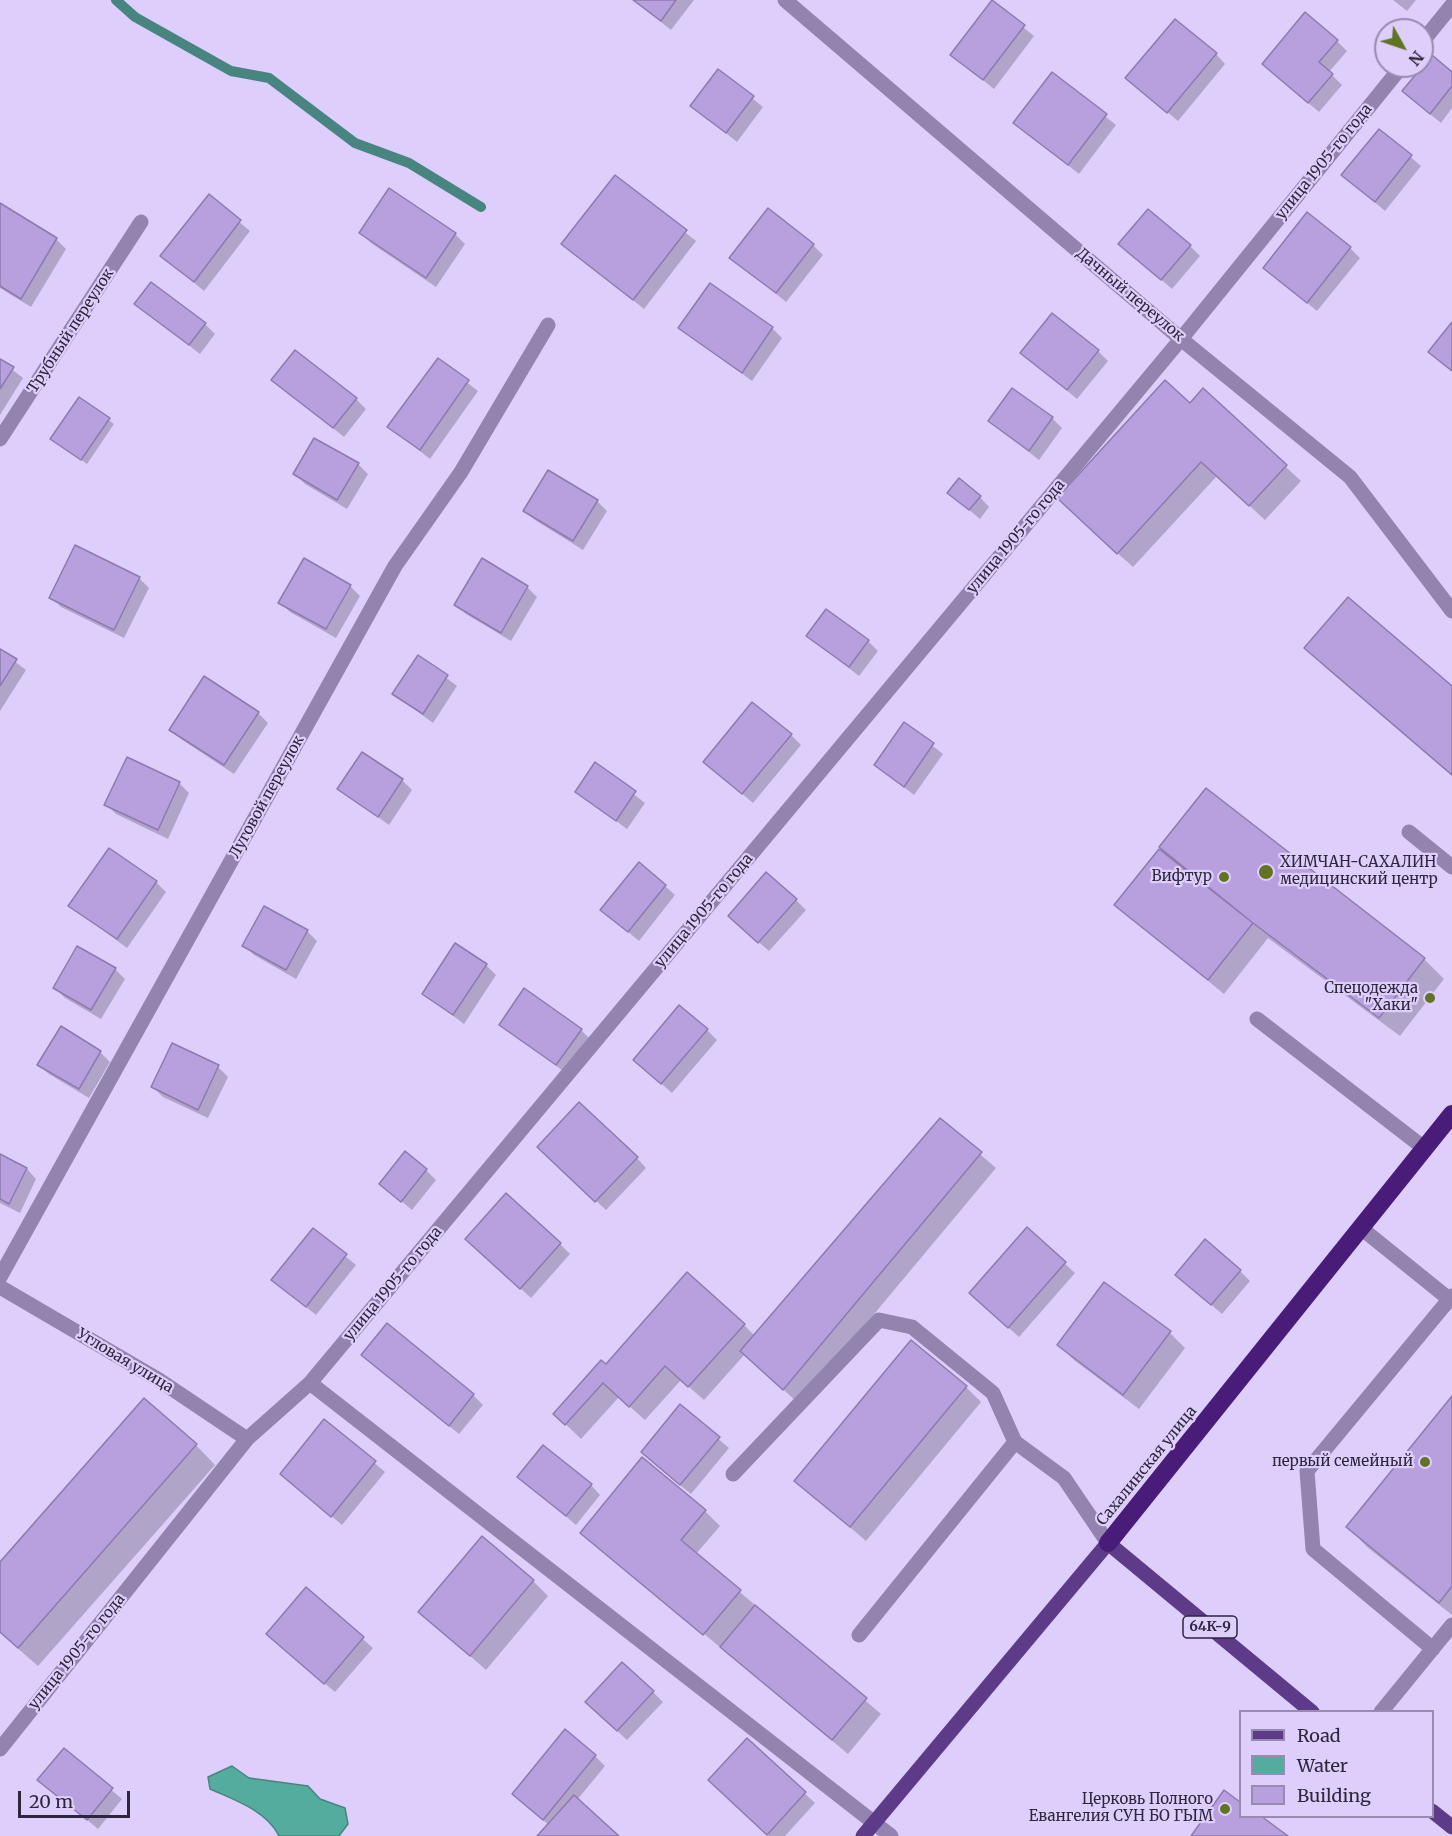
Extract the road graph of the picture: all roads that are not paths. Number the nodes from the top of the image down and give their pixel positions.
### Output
1 (785, 0) edge
2 (1452, 4) edge
3 (1434, 27) edge
4 (1392, 78) edge
5 (141, 222) dead end
6 (548, 325) dead end
7 (1181, 339) junction
8 (0, 439) edge
9 (1452, 611) edge
10 (1409, 832) dead end
11 (1452, 867) edge
12 (1257, 1020) dead end
13 (1452, 1114) edge
14 (1424, 1148) junction
15 (1361, 1228) junction
16 (0, 1278) edge
17 (0, 1287) edge
18 (1451, 1298) edge
19 (310, 1383) junction
20 (247, 1439) junction
21 (1015, 1442) junction
22 (733, 1474) dead end
23 (1108, 1543) junction
24 (1452, 1625) edge
25 (860, 1635) dead end
26 (1433, 1649) junction
27 (1310, 1710) edge
28 (1383, 1710) edge
29 (0, 1749) edge
30 (1434, 1813) edge
31 (873, 1823) junction
32 (1452, 1827) edge
33 (863, 1836) edge
34 (891, 1836) edge

1 - 7 street, Дачный переулок
2 - 3 street
4 - 7 street, улица 1905-го года
5 - 8 street, Трубный переулок
6 - 16 street, Луговой переулок
7 - 9 street, Дачный переулок
7 - 19 street, улица 1905-го года
10 - 11 street
12 - 14 street
13 - 14 highway, Сахалинская улица
14 - 15 highway, Сахалинская улица
15 - 18 street
15 - 23 highway, Сахалинская улица
17 - 20 street, Угловая улица
18 - 26 street
19 - 20 street, улица 1905-го года
19 - 31 street
20 - 29 street, улица 1905-го года
21 - 22 street
21 - 23 street
21 - 25 street
23 - 27 main road, 64К-9
23 - 31 main road, Сахалинская улица
24 - 26 street
26 - 28 street
30 - 32 main road
31 - 33 main road, Сахалинская улица
31 - 34 street

